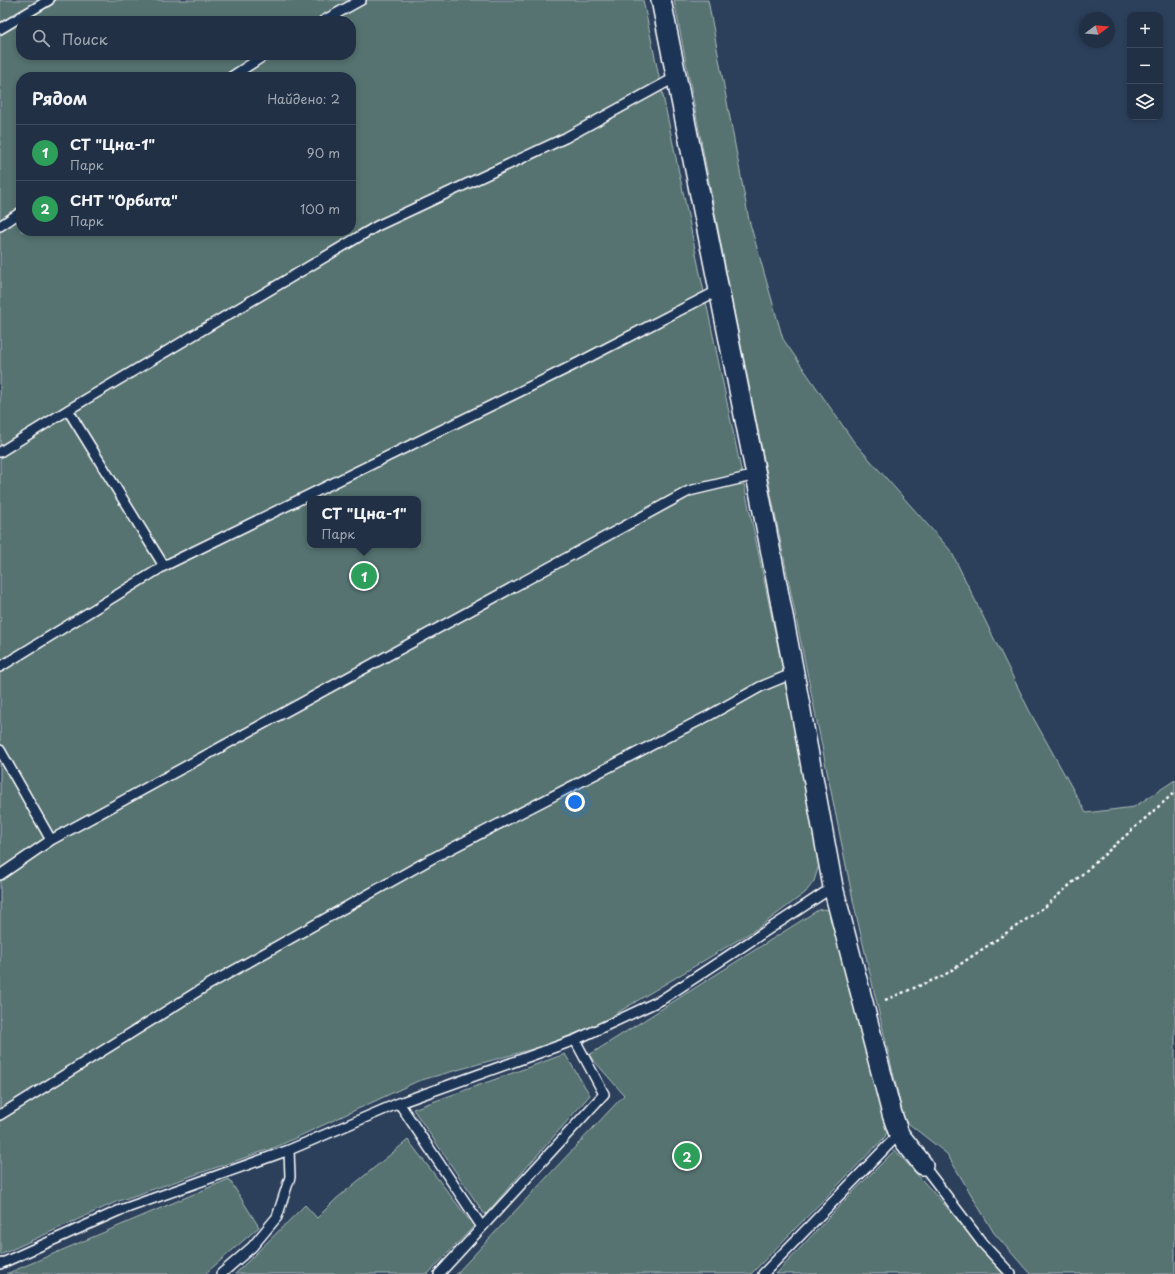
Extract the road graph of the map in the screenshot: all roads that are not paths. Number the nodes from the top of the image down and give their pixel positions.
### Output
1 (49, 0) edge
2 (361, 0) edge
3 (661, 0) edge
4 (22, 16) edge
5 (332, 16) edge
6 (16, 20) edge
7 (0, 29) edge
8 (258, 60) edge
9 (239, 72) edge
10 (676, 77) junction
11 (16, 215) edge
12 (0, 226) edge
13 (719, 290) junction
14 (68, 410) junction
15 (0, 452) edge
16 (756, 475) junction
17 (164, 566) junction
18 (0, 667) edge
19 (794, 673) junction
20 (0, 750) edge
21 (51, 840) junction
22 (0, 875) edge
23 (833, 887) junction
24 (575, 1040) junction
25 (399, 1103) junction
26 (0, 1115) edge
27 (899, 1134) junction
28 (289, 1150) junction
29 (923, 1165) joint
30 (482, 1227) junction
31 (0, 1264) edge
32 (221, 1274) edge
33 (439, 1274) edge
34 (763, 1274) edge
35 (1011, 1274) edge

1 - 4 lane
2 - 5 lane
3 - 10 street
6 - 7 lane
8 - 9 lane
10 - 13 street
10 - 14 lane
11 - 12 lane
13 - 16 street
13 - 17 lane
14 - 15 lane
14 - 17 lane
16 - 19 street
16 - 21 lane
17 - 18 lane
19 - 23 street
19 - 26 lane
20 - 21 lane
21 - 22 lane
23 - 24 lane
23 - 27 street
24 - 25 lane
24 - 30 lane
25 - 28 lane
25 - 30 lane
27 - 29 street
27 - 34 lane
28 - 31 lane
28 - 32 lane
29 - 35 lane
30 - 33 lane

